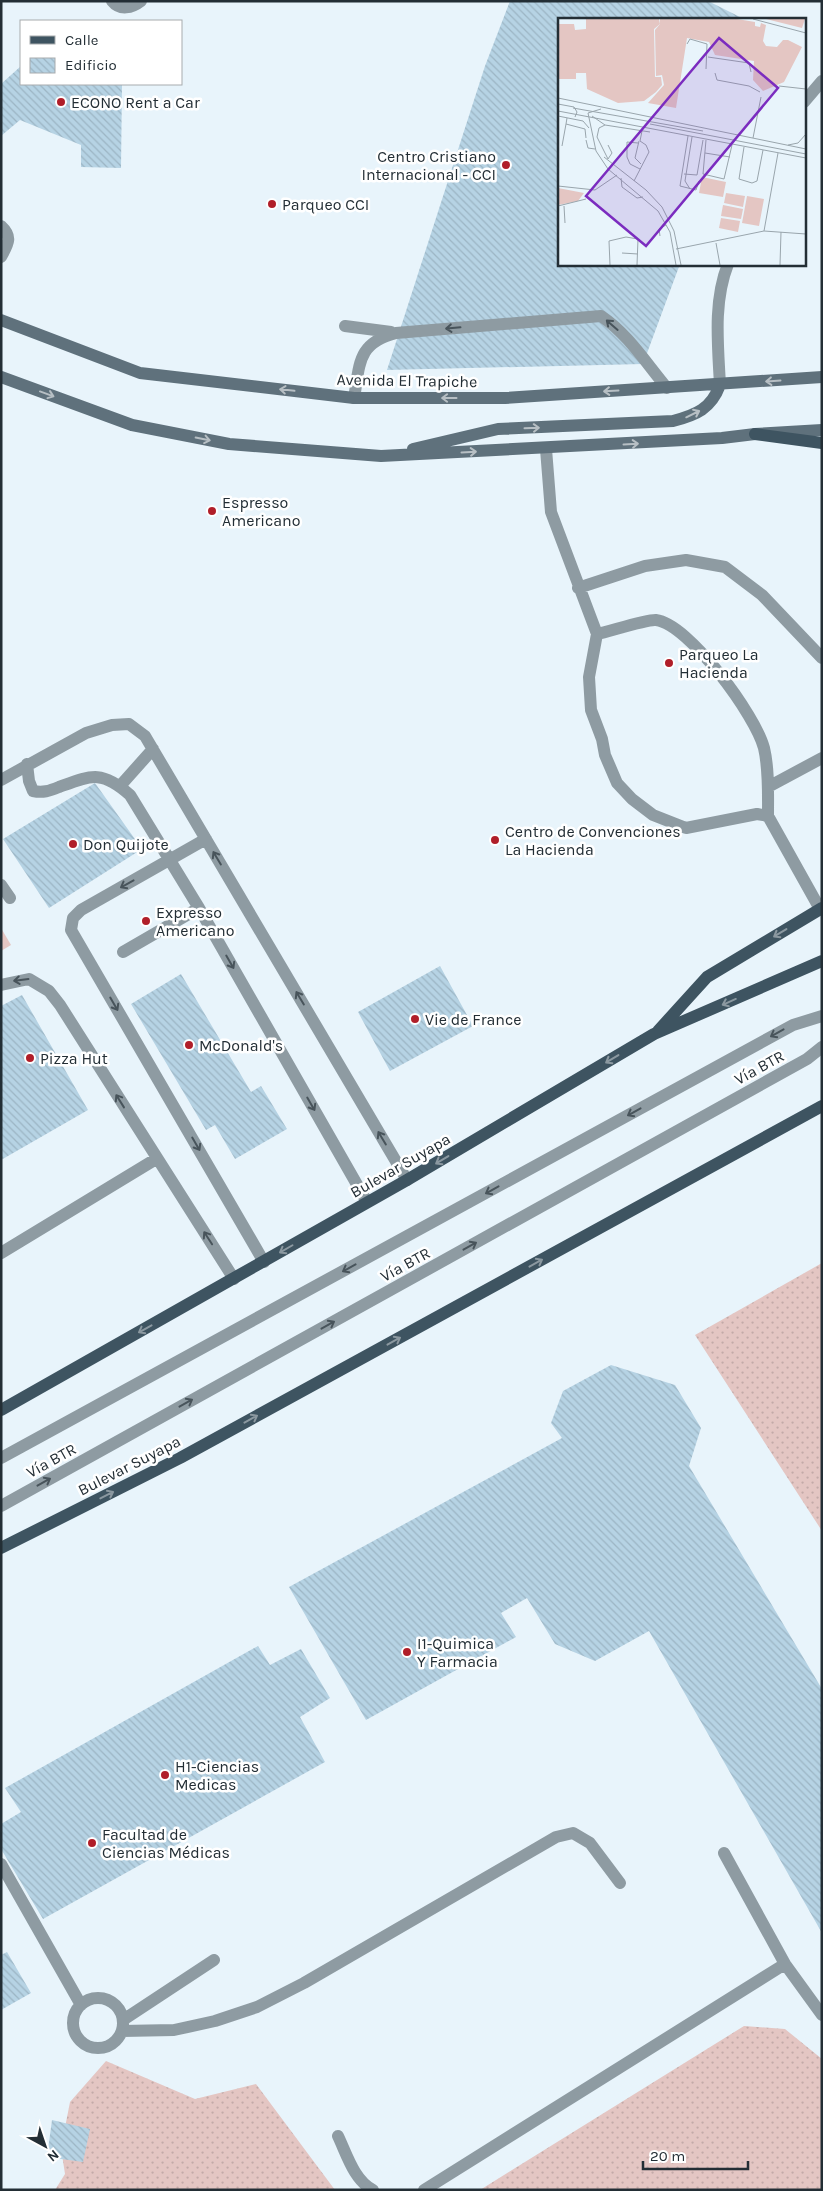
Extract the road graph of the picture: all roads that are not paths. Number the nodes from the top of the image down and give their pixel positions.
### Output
1 (112, 1) edge
2 (142, 1) edge
3 (822, 81) edge
4 (806, 100) edge
5 (1, 226) edge
6 (1, 257) edge
7 (728, 265) edge
8 (1, 320) edge
9 (345, 326) dead end
10 (396, 333) junction
11 (1, 377) edge
12 (822, 377) edge
13 (720, 385) junction
14 (667, 388) junction
15 (354, 398) junction
16 (822, 430) edge
17 (755, 434) junction
18 (822, 443) edge
19 (546, 449) junction
20 (381, 456) junction
21 (578, 588) junction
22 (597, 634) junction
23 (822, 658) edge
24 (153, 749) junction
25 (822, 758) edge
26 (27, 764) junction
27 (1, 780) edge
28 (120, 786) junction
29 (768, 787) junction
30 (768, 816) junction
31 (206, 839) junction
32 (170, 860) junction
33 (1, 885) edge
34 (10, 898) dead end
35 (199, 908) junction
36 (821, 908) edge
37 (123, 952) dead end
38 (822, 961) edge
39 (1, 985) edge
40 (822, 1016) edge
41 (654, 1034) junction
42 (822, 1046) edge
43 (822, 1106) edge
44 (156, 1159) junction
45 (407, 1180) junction
46 (367, 1202) junction
47 (1, 1253) edge
48 (264, 1262) junction
49 (234, 1279) junction
50 (1, 1410) edge
51 (1, 1458) edge
52 (1, 1506) edge
53 (1, 1548) edge
54 (724, 1853) dead end
55 (1, 1864) edge
56 (620, 1883) dead end
57 (214, 1960) dead end
58 (785, 1964) junction
59 (81, 2005) junction
60 (822, 2016) edge
61 (123, 2026) junction
62 (338, 2136) dead end
63 (373, 2190) edge
64 (424, 2190) edge

1 - 2 street
3 - 4 street
5 - 6 street
7 - 13 street
15 -> 8 main road, Avenida El Trapiche
9 - 10 street
14 -> 10 street
10 - 15 street
11 -> 20 main road
12 -> 13 main road, Avenida El Trapiche
13 - 14 main road, Avenida El Trapiche
20 -> 13 main road
14 -> 15 main road, Avenida El Trapiche
16 - 17 main road
17 - 18 main road
19 -> 17 main road
20 -> 19 main road
19 - 21 street
21 - 22 street
21 - 23 street
22 - 29 street
22 - 30 street
24 - 26 street
24 - 28 street
24 - 31 street
25 - 29 street
26 - 27 street
26 - 28 street
28 - 32 street
29 - 30 street
30 - 36 street
31 - 32 street
45 -> 31 street
32 - 35 street
32 -> 48 street
33 - 34 street
35 - 37 street
35 -> 46 street
36 -> 41 main road
38 -> 41 main road, Bulevar Suyapa
44 -> 39 street
40 -> 51 street, Vía BTR
41 -> 45 main road, Bulevar Suyapa
52 -> 42 street, Vía BTR
53 -> 43 main road, Bulevar Suyapa
44 - 47 street
49 -> 44 street
45 - 46 main road, Bulevar Suyapa
46 -> 48 main road, Bulevar Suyapa
48 - 49 main road, Bulevar Suyapa
49 -> 50 main road, Bulevar Suyapa
54 - 58 street
55 - 59 street
56 - 61 street
57 - 61 street
58 - 60 street
58 - 64 street
59 - 61 street
59 - 61 street
62 - 63 street

